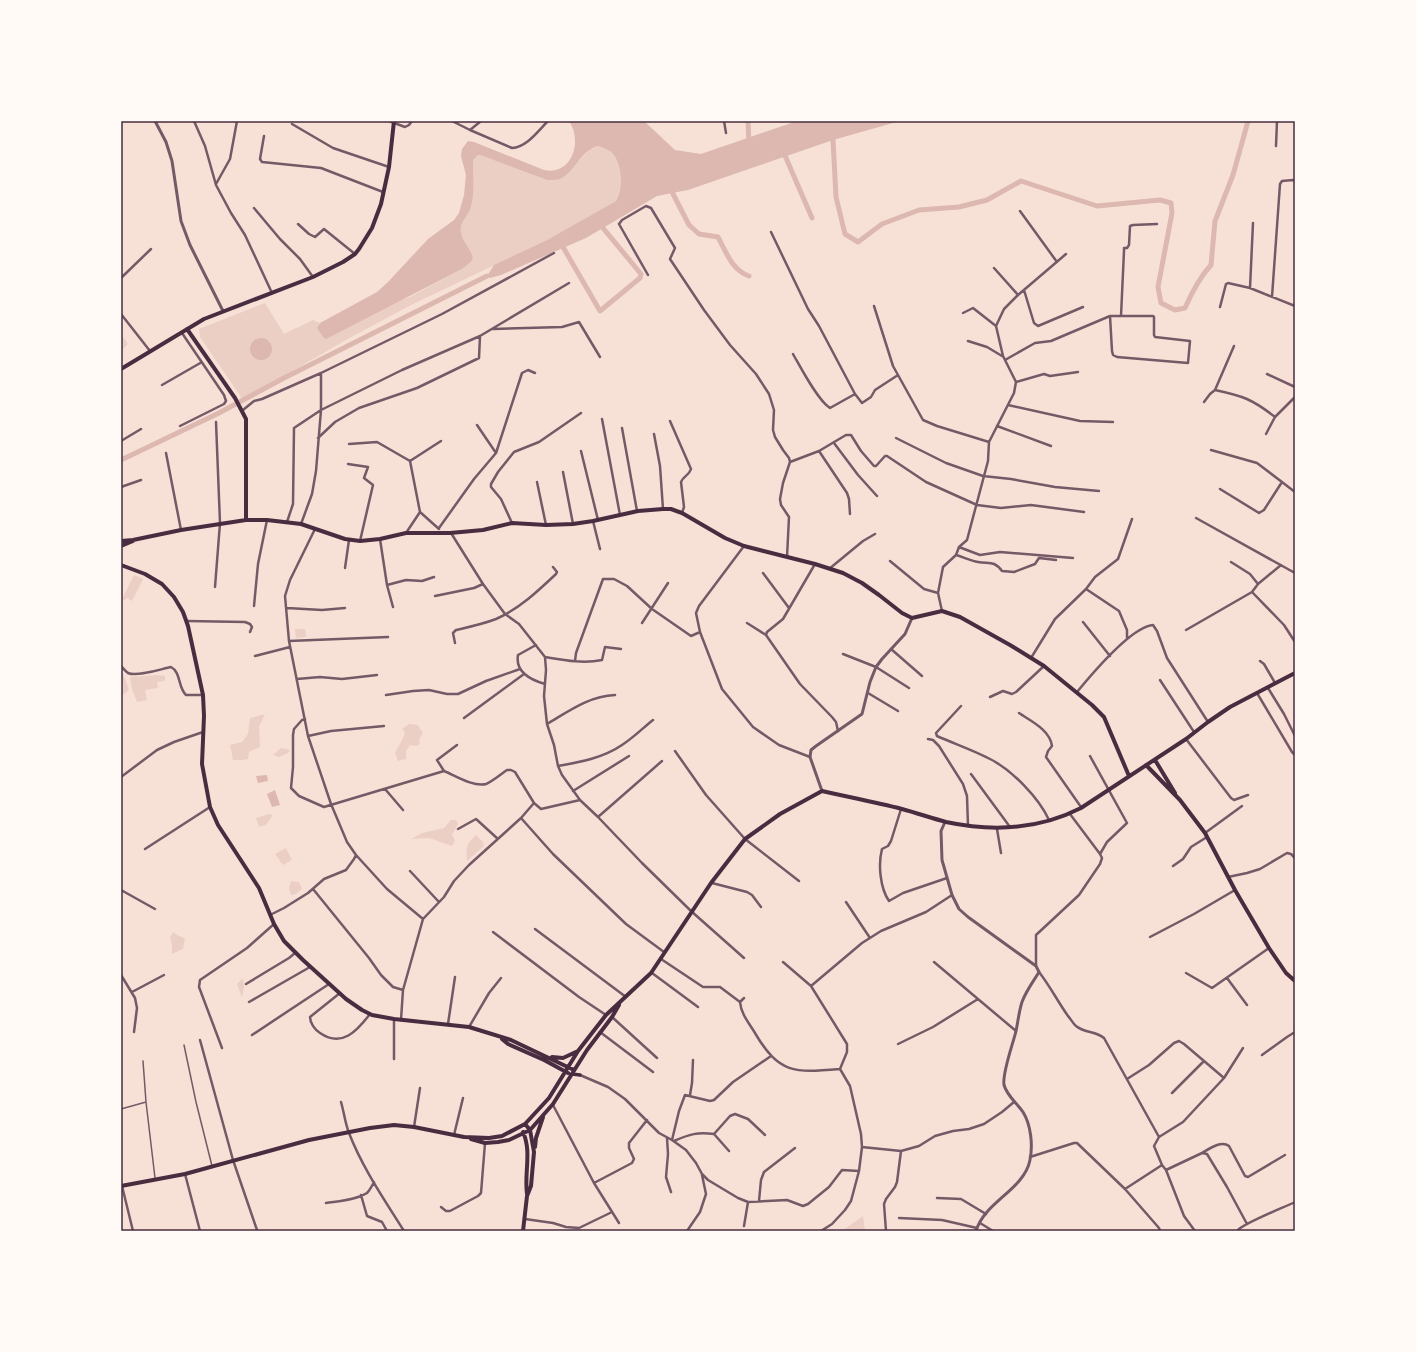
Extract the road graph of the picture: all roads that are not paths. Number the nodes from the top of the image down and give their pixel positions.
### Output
1 (155, 121) edge
2 (194, 121) edge
3 (237, 121) edge
4 (389, 121) edge
5 (412, 121) edge
6 (452, 121) edge
7 (481, 121) edge
8 (548, 121) edge
9 (724, 121) edge
10 (1277, 121) edge
11 (394, 122) edge
12 (292, 124) dead end
13 (470, 130) junction
14 (726, 133) dead end
15 (264, 136) dead end
16 (1276, 146) dead end
17 (389, 167) junction
18 (1295, 181) edge
19 (216, 185) junction
20 (384, 192) junction
21 (254, 208) dead end
22 (1020, 211) dead end
23 (1252, 223) dead end
24 (298, 224) dead end
25 (1157, 224) dead end
26 (771, 232) dead end
27 (151, 249) dead end
28 (554, 253) dead end
29 (354, 254) junction
30 (1066, 254) dead end
31 (1057, 262) junction
32 (994, 268) dead end
33 (648, 275) dead end
34 (313, 277) junction
35 (121, 278) edge
36 (569, 283) dead end
37 (1250, 288) junction
38 (1024, 290) junction
39 (272, 293) junction
40 (1018, 295) junction
41 (1272, 297) junction
42 (874, 306) dead end
43 (1295, 306) edge
44 (1083, 307) dead end
45 (1220, 307) dead end
46 (224, 311) junction
47 (963, 313) dead end
48 (121, 314) edge
49 (1110, 316) junction
50 (1121, 316) junction
51 (996, 326) junction
52 (187, 329) junction
53 (491, 329) junction
54 (181, 333) junction
55 (480, 336) junction
56 (968, 341) dead end
57 (1234, 346) dead end
58 (150, 351) junction
59 (793, 354) dead end
60 (1003, 356) junction
61 (600, 357) dead end
62 (1005, 360) junction
63 (202, 362) junction
64 (121, 368) edge
65 (535, 372) dead end
66 (1078, 372) dead end
67 (321, 373) junction
68 (1267, 374) dead end
69 (898, 375) junction
70 (1016, 382) junction
71 (162, 385) dead end
72 (1295, 387) edge
73 (1215, 390) junction
74 (854, 394) junction
75 (1295, 397) edge
76 (1204, 402) dead end
77 (1008, 405) junction
78 (242, 410) junction
79 (321, 410) junction
80 (581, 413) dead end
81 (1275, 417) junction
82 (602, 420) dead end
83 (670, 421) dead end
84 (216, 422) dead end
85 (1113, 422) dead end
86 (477, 425) dead end
87 (180, 426) dead end
88 (998, 426) junction
89 (622, 428) dead end
90 (141, 429) dead end
91 (654, 434) dead end
92 (1266, 434) dead end
93 (318, 438) junction
94 (896, 438) dead end
95 (121, 441) edge
96 (441, 441) dead end
97 (989, 442) junction
98 (834, 443) junction
99 (349, 444) dead end
100 (1051, 446) dead end
101 (581, 450) dead end
102 (1211, 450) dead end
103 (819, 451) junction
104 (166, 453) dead end
105 (496, 453) junction
106 (410, 461) junction
107 (790, 462) junction
108 (348, 464) dead end
109 (563, 472) dead end
110 (983, 476) junction
111 (141, 480) dead end
112 (538, 482) dead end
113 (1282, 482) junction
114 (121, 487) edge
115 (1220, 489) dead end
116 (1099, 491) dead end
117 (1295, 492) edge
118 (877, 496) dead end
119 (977, 505) junction
120 (663, 509) junction
121 (638, 511) junction
122 (420, 512) junction
123 (1084, 512) dead end
124 (682, 514) junction
125 (850, 514) dead end
126 (620, 516) junction
127 (1196, 518) dead end
128 (1132, 519) dead end
129 (246, 520) junction
130 (267, 520) junction
131 (596, 521) junction
132 (287, 522) junction
133 (220, 523) junction
134 (512, 523) junction
135 (301, 524) junction
136 (573, 524) junction
137 (546, 525) junction
138 (316, 528) junction
139 (181, 530) junction
140 (440, 530) junction
141 (406, 533) junction
142 (450, 533) junction
143 (875, 534) dead end
144 (380, 539) junction
145 (133, 540) junction
146 (349, 540) junction
147 (121, 541) edge
148 (360, 541) junction
149 (744, 546) junction
150 (121, 547) edge
151 (959, 547) junction
152 (600, 549) dead end
153 (956, 555) junction
154 (787, 557) junction
155 (1073, 558) dead end
156 (1056, 560) dead end
157 (890, 561) dead end
158 (1231, 562) dead end
159 (815, 564) junction
160 (121, 565) edge
161 (1281, 565) junction
162 (553, 567) dead end
163 (346, 568) dead end
164 (829, 569) junction
165 (763, 573) dead end
166 (1295, 573) edge
167 (434, 577) dead end
168 (668, 583) dead end
169 (483, 584) junction
170 (1258, 584) junction
171 (387, 585) junction
172 (215, 587) dead end
173 (1086, 589) junction
174 (1252, 592) junction
175 (938, 593) junction
176 (435, 596) dead end
177 (254, 606) dead end
178 (393, 607) dead end
179 (286, 608) junction
180 (346, 608) dead end
181 (652, 609) junction
182 (789, 609) junction
183 (942, 611) junction
184 (505, 614) junction
185 (912, 618) junction
186 (186, 621) junction
187 (1083, 622) dead end
188 (642, 623) dead end
189 (747, 623) dead end
190 (1186, 630) dead end
191 (250, 632) dead end
192 (700, 632) junction
193 (766, 635) junction
194 (388, 636) dead end
195 (1127, 640) junction
196 (289, 641) junction
197 (1295, 642) edge
198 (455, 643) dead end
199 (536, 645) junction
200 (290, 646) junction
201 (622, 649) dead end
202 (891, 649) junction
203 (843, 654) dead end
204 (255, 656) dead end
205 (1110, 656) junction
206 (545, 657) junction
207 (1031, 658) junction
208 (576, 661) junction
209 (1260, 662) dead end
210 (121, 666) edge
211 (1044, 666) junction
212 (876, 667) junction
213 (520, 669) junction
214 (1295, 673) edge
215 (524, 674) junction
216 (377, 675) dead end
217 (922, 676) dead end
218 (297, 679) junction
219 (1160, 680) dead end
220 (545, 684) junction
221 (1275, 684) junction
222 (909, 688) dead end
223 (1268, 688) junction
224 (1077, 692) junction
225 (868, 693) junction
226 (1257, 693) junction
227 (386, 695) dead end
228 (615, 695) dead end
229 (203, 696) junction
230 (990, 697) dead end
231 (961, 706) dead end
232 (898, 711) dead end
233 (1019, 713) dead end
234 (464, 718) dead end
235 (305, 719) junction
236 (653, 720) dead end
237 (1208, 722) junction
238 (547, 724) junction
239 (384, 726) dead end
240 (838, 731) junction
241 (203, 732) junction
242 (1194, 732) junction
243 (308, 736) junction
244 (1295, 736) edge
245 (928, 739) dead end
246 (1186, 739) junction
247 (457, 745) dead end
248 (675, 751) dead end
249 (1295, 755) edge
250 (629, 756) dead end
251 (1090, 756) dead end
252 (810, 757) junction
253 (1155, 760) junction
254 (662, 762) dead end
255 (558, 766) junction
256 (1146, 766) junction
257 (444, 771) junction
258 (970, 774) dead end
259 (1129, 776) junction
260 (121, 777) edge
261 (385, 789) junction
262 (1109, 790) junction
263 (573, 791) junction
264 (822, 791) junction
265 (1248, 795) dead end
266 (580, 800) junction
267 (1180, 800) junction
268 (534, 803) junction
269 (331, 804) junction
270 (1242, 806) dead end
271 (210, 807) junction
272 (1082, 808) junction
273 (901, 809) junction
274 (403, 810) dead end
275 (1070, 814) junction
276 (598, 817) junction
277 (521, 818) junction
278 (1049, 820) junction
279 (945, 822) junction
280 (968, 826) junction
281 (1011, 827) junction
282 (458, 829) dead end
283 (997, 829) junction
284 (1206, 835) junction
285 (498, 838) junction
286 (745, 839) junction
287 (145, 849) dead end
288 (1001, 853) dead end
289 (1100, 854) junction
290 (356, 855) junction
291 (1295, 858) edge
292 (1172, 866) dead end
293 (410, 871) dead end
294 (1228, 877) junction
295 (947, 878) junction
296 (799, 881) dead end
297 (711, 883) junction
298 (313, 889) junction
299 (121, 890) edge
300 (1234, 890) junction
301 (952, 895) junction
302 (439, 902) junction
303 (846, 902) dead end
304 (761, 907) dead end
305 (155, 909) dead end
306 (692, 911) junction
307 (270, 915) junction
308 (423, 919) junction
309 (274, 924) junction
310 (536, 929) dead end
311 (492, 932) dead end
312 (1150, 937) dead end
313 (870, 938) junction
314 (1269, 948) junction
315 (295, 953) junction
316 (665, 953) junction
317 (744, 958) dead end
318 (661, 959) junction
319 (783, 962) dead end
320 (934, 962) dead end
321 (1036, 966) junction
322 (310, 967) junction
323 (1038, 972) junction
324 (651, 973) junction
325 (1186, 973) dead end
326 (121, 975) edge
327 (164, 975) dead end
328 (455, 977) dead end
329 (501, 978) dead end
330 (1227, 978) junction
331 (1295, 982) edge
332 (246, 984) dead end
333 (329, 984) junction
334 (811, 986) junction
335 (403, 990) junction
336 (132, 992) junction
337 (340, 993) junction
338 (627, 997) junction
339 (744, 998) dead end
340 (978, 999) junction
341 (249, 1002) dead end
342 (620, 1002) junction
343 (740, 1002) junction
344 (1247, 1005) dead end
345 (698, 1007) dead end
346 (370, 1014) junction
347 (606, 1015) junction
348 (612, 1017) junction
349 (394, 1019) junction
350 (401, 1020) junction
351 (448, 1024) junction
352 (469, 1027) junction
353 (1016, 1031) junction
354 (134, 1032) dead end
355 (600, 1032) junction
356 (1295, 1032) edge
357 (252, 1035) dead end
358 (499, 1037) junction
359 (200, 1040) dead end
360 (898, 1044) dead end
361 (184, 1045) dead end
362 (222, 1048) dead end
363 (1243, 1048) dead end
364 (578, 1051) junction
365 (1262, 1055) dead end
366 (547, 1056) junction
367 (771, 1056) junction
368 (656, 1058) dead end
369 (394, 1059) dead end
370 (693, 1060) dead end
371 (143, 1061) dead end
372 (1204, 1061) junction
373 (568, 1067) junction
374 (840, 1069) junction
375 (574, 1070) junction
376 (566, 1072) junction
377 (653, 1072) dead end
378 (572, 1074) junction
379 (580, 1075) junction
380 (1224, 1078) junction
381 (1127, 1079) junction
382 (420, 1088) dead end
383 (1172, 1093) dead end
384 (690, 1095) junction
385 (463, 1098) dead end
386 (146, 1102) junction
387 (341, 1102) dead end
388 (1014, 1102) junction
389 (553, 1104) junction
390 (121, 1109) edge
391 (545, 1113) junction
392 (647, 1120) junction
393 (526, 1124) junction
394 (414, 1127) junction
395 (520, 1128) junction
396 (530, 1130) junction
397 (349, 1132) junction
398 (524, 1133) junction
399 (714, 1134) junction
400 (454, 1135) junction
401 (765, 1135) dead end
402 (464, 1137) junction
403 (1159, 1137) junction
404 (666, 1138) junction
405 (673, 1141) junction
406 (485, 1143) junction
407 (862, 1147) junction
408 (794, 1148) dead end
409 (729, 1151) dead end
410 (901, 1151) junction
411 (534, 1152) junction
412 (1202, 1153) junction
413 (1285, 1155) dead end
414 (1030, 1157) junction
415 (233, 1160) junction
416 (1162, 1165) junction
417 (212, 1166) junction
418 (1166, 1170) junction
419 (859, 1171) junction
420 (185, 1174) junction
421 (702, 1174) junction
422 (155, 1180) junction
423 (374, 1182) junction
424 (594, 1183) junction
425 (122, 1186) edge
426 (1125, 1189) junction
427 (671, 1192) dead end
428 (361, 1195) junction
429 (527, 1196) junction
430 (937, 1198) dead end
431 (759, 1201) junction
432 (748, 1202) junction
433 (1295, 1202) edge
434 (326, 1203) dead end
435 (441, 1207) dead end
436 (612, 1212) junction
437 (986, 1214) junction
438 (899, 1218) dead end
439 (525, 1219) junction
440 (618, 1223) dead end
441 (980, 1223) junction
442 (1247, 1224) junction
443 (744, 1226) dead end
444 (976, 1229) edge
445 (257, 1230) dead end
446 (133, 1231) edge
447 (200, 1231) edge
448 (387, 1231) edge
449 (404, 1231) edge
450 (523, 1231) edge
451 (686, 1231) edge
452 (821, 1231) edge
453 (886, 1231) edge
454 (993, 1231) edge
455 (1160, 1231) edge
456 (1195, 1231) edge
457 (1238, 1231) edge

1 - 46 street
2 - 19 street
3 - 19 street
4 - 11 street
5 - 11 street
6 - 13 street
7 - 13 street
8 - 13 street
9 - 14 street
10 - 16 street
11 - 17 main road
12 - 17 street
15 - 20 street
17 - 20 main road
18 - 41 street
19 - 39 street
20 - 29 main road
21 - 34 street
22 - 31 street
23 - 37 street
24 - 29 street
25 - 50 street
26 - 74 street
27 - 35 street
28 - 67 street
29 - 34 main road
30 - 31 street
31 - 38 street
32 - 40 street
33 - 107 street
34 - 39 main road
36 - 53 street
37 - 41 street
37 - 45 street
38 - 40 street
38 - 44 street
39 - 46 main road
40 - 51 street
41 - 43 street
42 - 69 street
46 - 52 main road
47 - 51 street
48 - 58 street
49 - 50 street
49 - 50 street
49 - 62 street
51 - 60 street
52 - 54 main road
52 - 78 main road
53 - 55 street
53 - 61 street
54 - 58 main road
54 - 63 street
55 - 79 street
55 - 93 street
56 - 60 street
57 - 73 street
58 - 64 main road
59 - 74 street
60 - 62 street
62 - 70 street
63 - 71 street
63 - 87 street
65 - 105 street
66 - 70 street
67 - 78 street
67 - 79 street
68 - 72 street
69 - 74 street
69 - 97 street
70 - 77 street
73 - 76 street
73 - 81 street
75 - 81 street
77 - 85 street
77 - 88 street
78 - 129 main road
79 - 93 street
79 - 132 street
80 - 134 street
81 - 92 street
82 - 126 street
83 - 124 street
84 - 133 street
86 - 105 street
88 - 97 street
88 - 100 street
89 - 121 street
90 - 95 street
91 - 120 street
93 - 135 street
94 - 110 street
96 - 106 street
97 - 110 street
98 - 103 street
98 - 118 street
98 - 119 street
99 - 106 street
101 - 131 street
102 - 113 street
103 - 107 street
103 - 125 street
104 - 139 street
105 - 140 street
106 - 122 street
107 - 154 street
108 - 148 street
109 - 136 street
110 - 116 street
110 - 119 street
111 - 114 street
112 - 137 street
113 - 115 street
113 - 117 street
119 - 123 street
119 - 151 street
120 - 121 main road
120 - 124 main road
121 - 126 main road
122 - 140 street
122 - 141 street
124 - 149 main road
126 - 131 main road
127 - 161 street
128 - 173 street
129 - 130 main road
129 - 133 main road
130 - 132 main road
130 - 177 street
131 - 136 main road
131 - 152 street
132 - 135 main road
133 - 139 main road
133 - 172 street
134 - 137 main road
134 - 142 main road
135 - 138 main road
136 - 137 main road
138 - 146 main road
138 - 179 street
139 - 145 main road
140 - 141 main road
140 - 142 main road
141 - 144 main road
142 - 169 street
143 - 164 street
144 - 148 main road
144 - 171 street
145 - 147 main road
145 - 150 main road
146 - 148 main road
146 - 163 street
149 - 154 main road
149 - 192 street
151 - 153 street
151 - 155 street
153 - 156 street
153 - 175 street
154 - 159 main road
157 - 175 street
158 - 170 street
159 - 164 main road
159 - 182 street
160 - 186 main road
161 - 166 street
161 - 170 street
162 - 184 street
164 - 185 main road
165 - 182 street
167 - 171 street
168 - 181 street
169 - 176 street
169 - 184 street
170 - 174 street
171 - 178 street
173 - 195 street
173 - 207 street
174 - 190 street
174 - 197 street
175 - 183 street
179 - 180 street
179 - 196 street
181 - 188 street
181 - 192 street
181 - 208 street
182 - 193 street
183 - 185 main road
183 - 207 main road
184 - 198 street
184 - 199 street
185 - 202 street
186 - 191 street
186 - 229 main road
187 - 205 street
189 - 193 street
192 - 252 street
193 - 240 street
194 - 196 street
195 - 205 street
195 - 237 street
196 - 200 street
199 - 206 street
199 - 213 street
200 - 204 street
200 - 218 street
201 - 208 street
202 - 212 street
202 - 217 street
203 - 212 street
205 - 224 street
206 - 208 street
206 - 220 street
207 - 211 main road
209 - 221 street
210 - 229 street
211 - 224 main road
211 - 230 street
212 - 222 street
212 - 225 street
213 - 215 street
213 - 227 street
214 - 221 main road
215 - 220 street
215 - 234 street
216 - 218 street
218 - 235 street
219 - 242 street
220 - 238 street
221 - 223 main road
223 - 226 main road
223 - 244 street
224 - 259 main road
225 - 232 street
225 - 240 street
226 - 237 main road
226 - 249 street
228 - 238 street
229 - 241 main road
231 - 278 street
233 - 272 street
235 - 243 street
235 - 269 street
236 - 255 street
237 - 242 main road
238 - 255 street
239 - 243 street
240 - 252 street
241 - 260 street
241 - 271 main road
242 - 246 main road
243 - 269 street
245 - 280 street
246 - 253 main road
246 - 265 street
247 - 257 street
248 - 286 street
250 - 263 street
251 - 262 street
252 - 264 street
253 - 256 main road
253 - 267 main road
254 - 276 street
255 - 263 street
256 - 259 main road
256 - 267 main road
257 - 261 street
257 - 268 street
258 - 281 street
259 - 262 main road
261 - 269 street
261 - 274 street
262 - 272 main road
262 - 289 street
263 - 266 street
264 - 273 main road
264 - 286 main road
266 - 268 street
266 - 276 street
267 - 284 main road
268 - 277 street
269 - 290 street
270 - 284 street
271 - 287 street
271 - 307 main road
272 - 275 main road
273 - 279 main road
273 - 295 street
275 - 278 main road
275 - 289 street
276 - 306 street
277 - 285 street
277 - 316 street
278 - 281 main road
279 - 280 main road
279 - 295 street
280 - 283 main road
281 - 283 main road
282 - 285 street
283 - 288 street
284 - 292 street
284 - 294 main road
285 - 302 street
286 - 296 street
286 - 297 main road
289 - 321 street
290 - 298 street
290 - 308 street
291 - 294 street
293 - 302 street
294 - 300 main road
295 - 301 street
297 - 304 street
297 - 306 main road
298 - 307 street
298 - 335 street
299 - 305 street
300 - 312 street
300 - 314 main road
301 - 313 street
301 - 321 street
302 - 308 street
303 - 313 street
306 - 316 main road
306 - 317 street
307 - 309 main road
308 - 335 street
309 - 315 main road
309 - 362 street
310 - 338 street
311 - 347 street
313 - 334 street
314 - 330 street
314 - 331 main road
315 - 322 main road
315 - 332 street
316 - 318 main road
318 - 324 main road
318 - 343 street
319 - 334 street
320 - 340 street
321 - 323 street
322 - 333 main road
322 - 341 street
323 - 353 street
323 - 381 street
324 - 338 main road
324 - 345 street
325 - 330 street
326 - 336 street
327 - 336 street
328 - 351 street
329 - 352 street
330 - 344 street
333 - 337 main road
333 - 357 street
334 - 374 street
335 - 350 street
336 - 354 street
337 - 346 main road
337 - 346 street
338 - 342 main road
339 - 343 street
340 - 353 street
340 - 360 street
342 - 347 main road
342 - 348 main road
343 - 367 street
346 - 349 main road
347 - 364 main road
348 - 355 main road
348 - 368 street
349 - 350 main road
349 - 369 street
350 - 351 main road
351 - 352 main road
352 - 358 main road
353 - 388 street
355 - 375 main road
355 - 377 street
356 - 365 street
358 - 366 main road
358 - 376 main road
359 - 415 street
361 - 417 lane
363 - 380 street
364 - 366 main road
364 - 373 main road
366 - 373 main road
367 - 374 street
367 - 384 street
370 - 384 street
371 - 386 lane
372 - 380 street
372 - 381 street
372 - 383 street
373 - 375 main road
373 - 376 main road
374 - 407 street
375 - 378 main road
375 - 379 main road
376 - 378 main road
376 - 393 main road
378 - 379 main road
378 - 389 main road
379 - 392 street
380 - 403 street
381 - 403 street
382 - 394 street
384 - 405 street
385 - 400 street
386 - 390 lane
386 - 422 lane
387 - 397 street
388 - 410 street
388 - 414 street
389 - 391 main road
389 - 424 street
391 - 396 main road
391 - 411 main road
392 - 404 street
392 - 424 street
393 - 395 main road
393 - 396 main road
394 - 397 main road
394 - 400 main road
395 - 398 main road
395 - 402 main road
396 - 398 main road
396 - 411 main road
397 - 415 main road
397 - 423 street
398 - 406 main road
398 - 429 main road
399 - 401 street
399 - 405 street
399 - 409 street
400 - 402 main road
402 - 406 main road
403 - 416 street
404 - 405 street
404 - 427 street
405 - 421 street
406 - 435 street
407 - 410 street
407 - 419 street
408 - 431 street
410 - 453 street
411 - 429 main road
412 - 413 street
412 - 418 street
412 - 442 street
414 - 426 street
414 - 437 street
415 - 417 main road
415 - 445 street
416 - 418 street
416 - 426 street
417 - 420 main road
418 - 456 street
419 - 431 street
419 - 452 street
420 - 422 main road
420 - 447 street
421 - 432 street
421 - 451 street
422 - 425 main road
423 - 428 street
423 - 449 street
424 - 436 street
425 - 446 street
426 - 455 street
428 - 434 street
428 - 448 street
429 - 439 main road
430 - 437 street
431 - 432 street
432 - 443 street
433 - 442 street
436 - 439 street
436 - 440 street
437 - 441 street
438 - 444 street
439 - 450 main road
441 - 444 street
441 - 454 street
442 - 457 street

